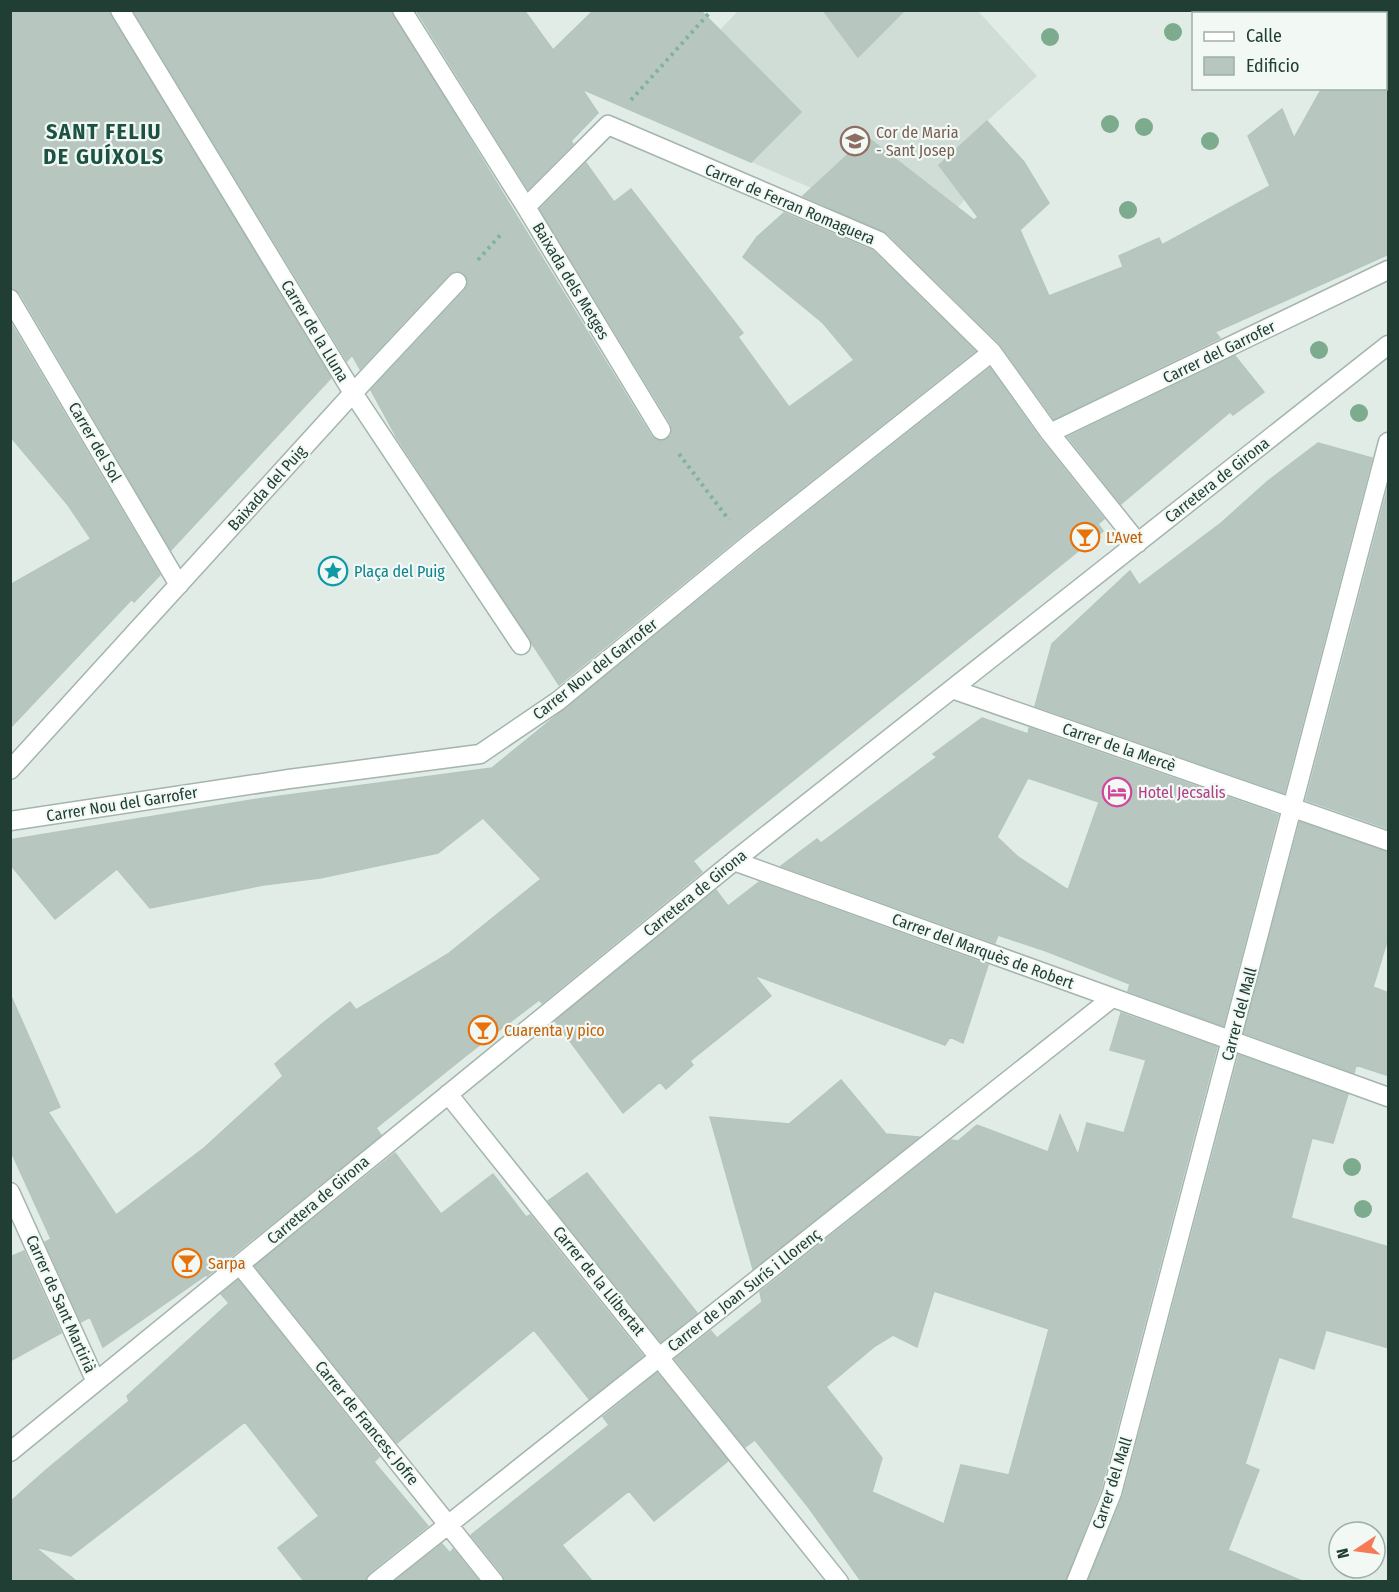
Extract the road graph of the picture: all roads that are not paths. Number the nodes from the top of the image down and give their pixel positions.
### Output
1 (120, 10) edge
2 (402, 10) edge
3 (526, 207) junction
4 (1389, 270) edge
5 (458, 282) road end
6 (10, 299) edge
7 (1389, 345) edge
8 (992, 352) junction
9 (353, 393) junction
10 (661, 430) road end
11 (1050, 433) junction
12 (1389, 442) edge
13 (1138, 543) junction
14 (179, 585) junction
15 (521, 645) dead end
16 (952, 689) junction
17 (10, 770) edge
18 (1294, 807) junction
19 (10, 821) edge
20 (1389, 841) edge
21 (734, 861) junction
22 (1112, 998) junction
23 (1232, 1041) junction
24 (448, 1094) junction
25 (1389, 1097) edge
26 (10, 1192) edge
27 (240, 1265) junction
28 (659, 1357) junction
29 (96, 1382) junction
30 (10, 1452) edge
31 (448, 1524) junction
32 (376, 1581) edge
33 (494, 1581) edge
34 (839, 1581) edge
35 (1076, 1581) edge

1 - 9 street, Carrer de la Lluna
2 - 3 street, Baixada dels Metges
3 - 8 street, Carrer de Ferran Romaguera
3 - 10 street, Baixada dels Metges
4 - 11 street, Carrer del Garrofer
5 - 9 street, Baixada del Puig
6 - 14 street, Carrer del Sol
7 - 13 street, Carretera de Girona
8 - 11 street, Carrer de Ferran Romaguera
8 - 19 street, Carrer Nou del Garrofer
9 - 14 street, Baixada del Puig
9 - 15 street, Carrer de la Lluna
11 - 13 street, Carrer de Ferran Romaguera
12 - 18 street, Carrer del Mall
13 - 16 street, Carretera de Girona
14 - 17 street, Baixada del Puig
16 - 18 street, Carrer de la Mercè
16 - 21 street, Carretera de Girona
18 - 20 street, Carrer de la Mercè
18 - 23 street, Carrer del Mall
21 - 22 street, Carrer del Marquès de Robert
21 - 24 street, Carretera de Girona
22 - 23 street, Carrer del Marquès de Robert
22 - 28 street, Carrer de Joan Surís i Llorenç
23 - 25 street, Carrer del Marquès de Robert
23 - 35 street, Carrer del Mall
24 - 27 street, Carretera de Girona
24 - 28 street, Carrer de la Llibertat
26 - 29 street, Carrer de Sant Martirià
27 - 29 street, Carretera de Girona
27 - 31 street, Carrer de Francesc Jofre
28 - 31 street, Carrer de Joan Surís i Llorenç
28 - 34 street, Carrer de la Llibertat
29 - 30 street, Carretera de Girona
31 - 32 street, Carrer de Joan Surís i Llorenç
31 - 33 street, Carrer de Francesc Jofre

